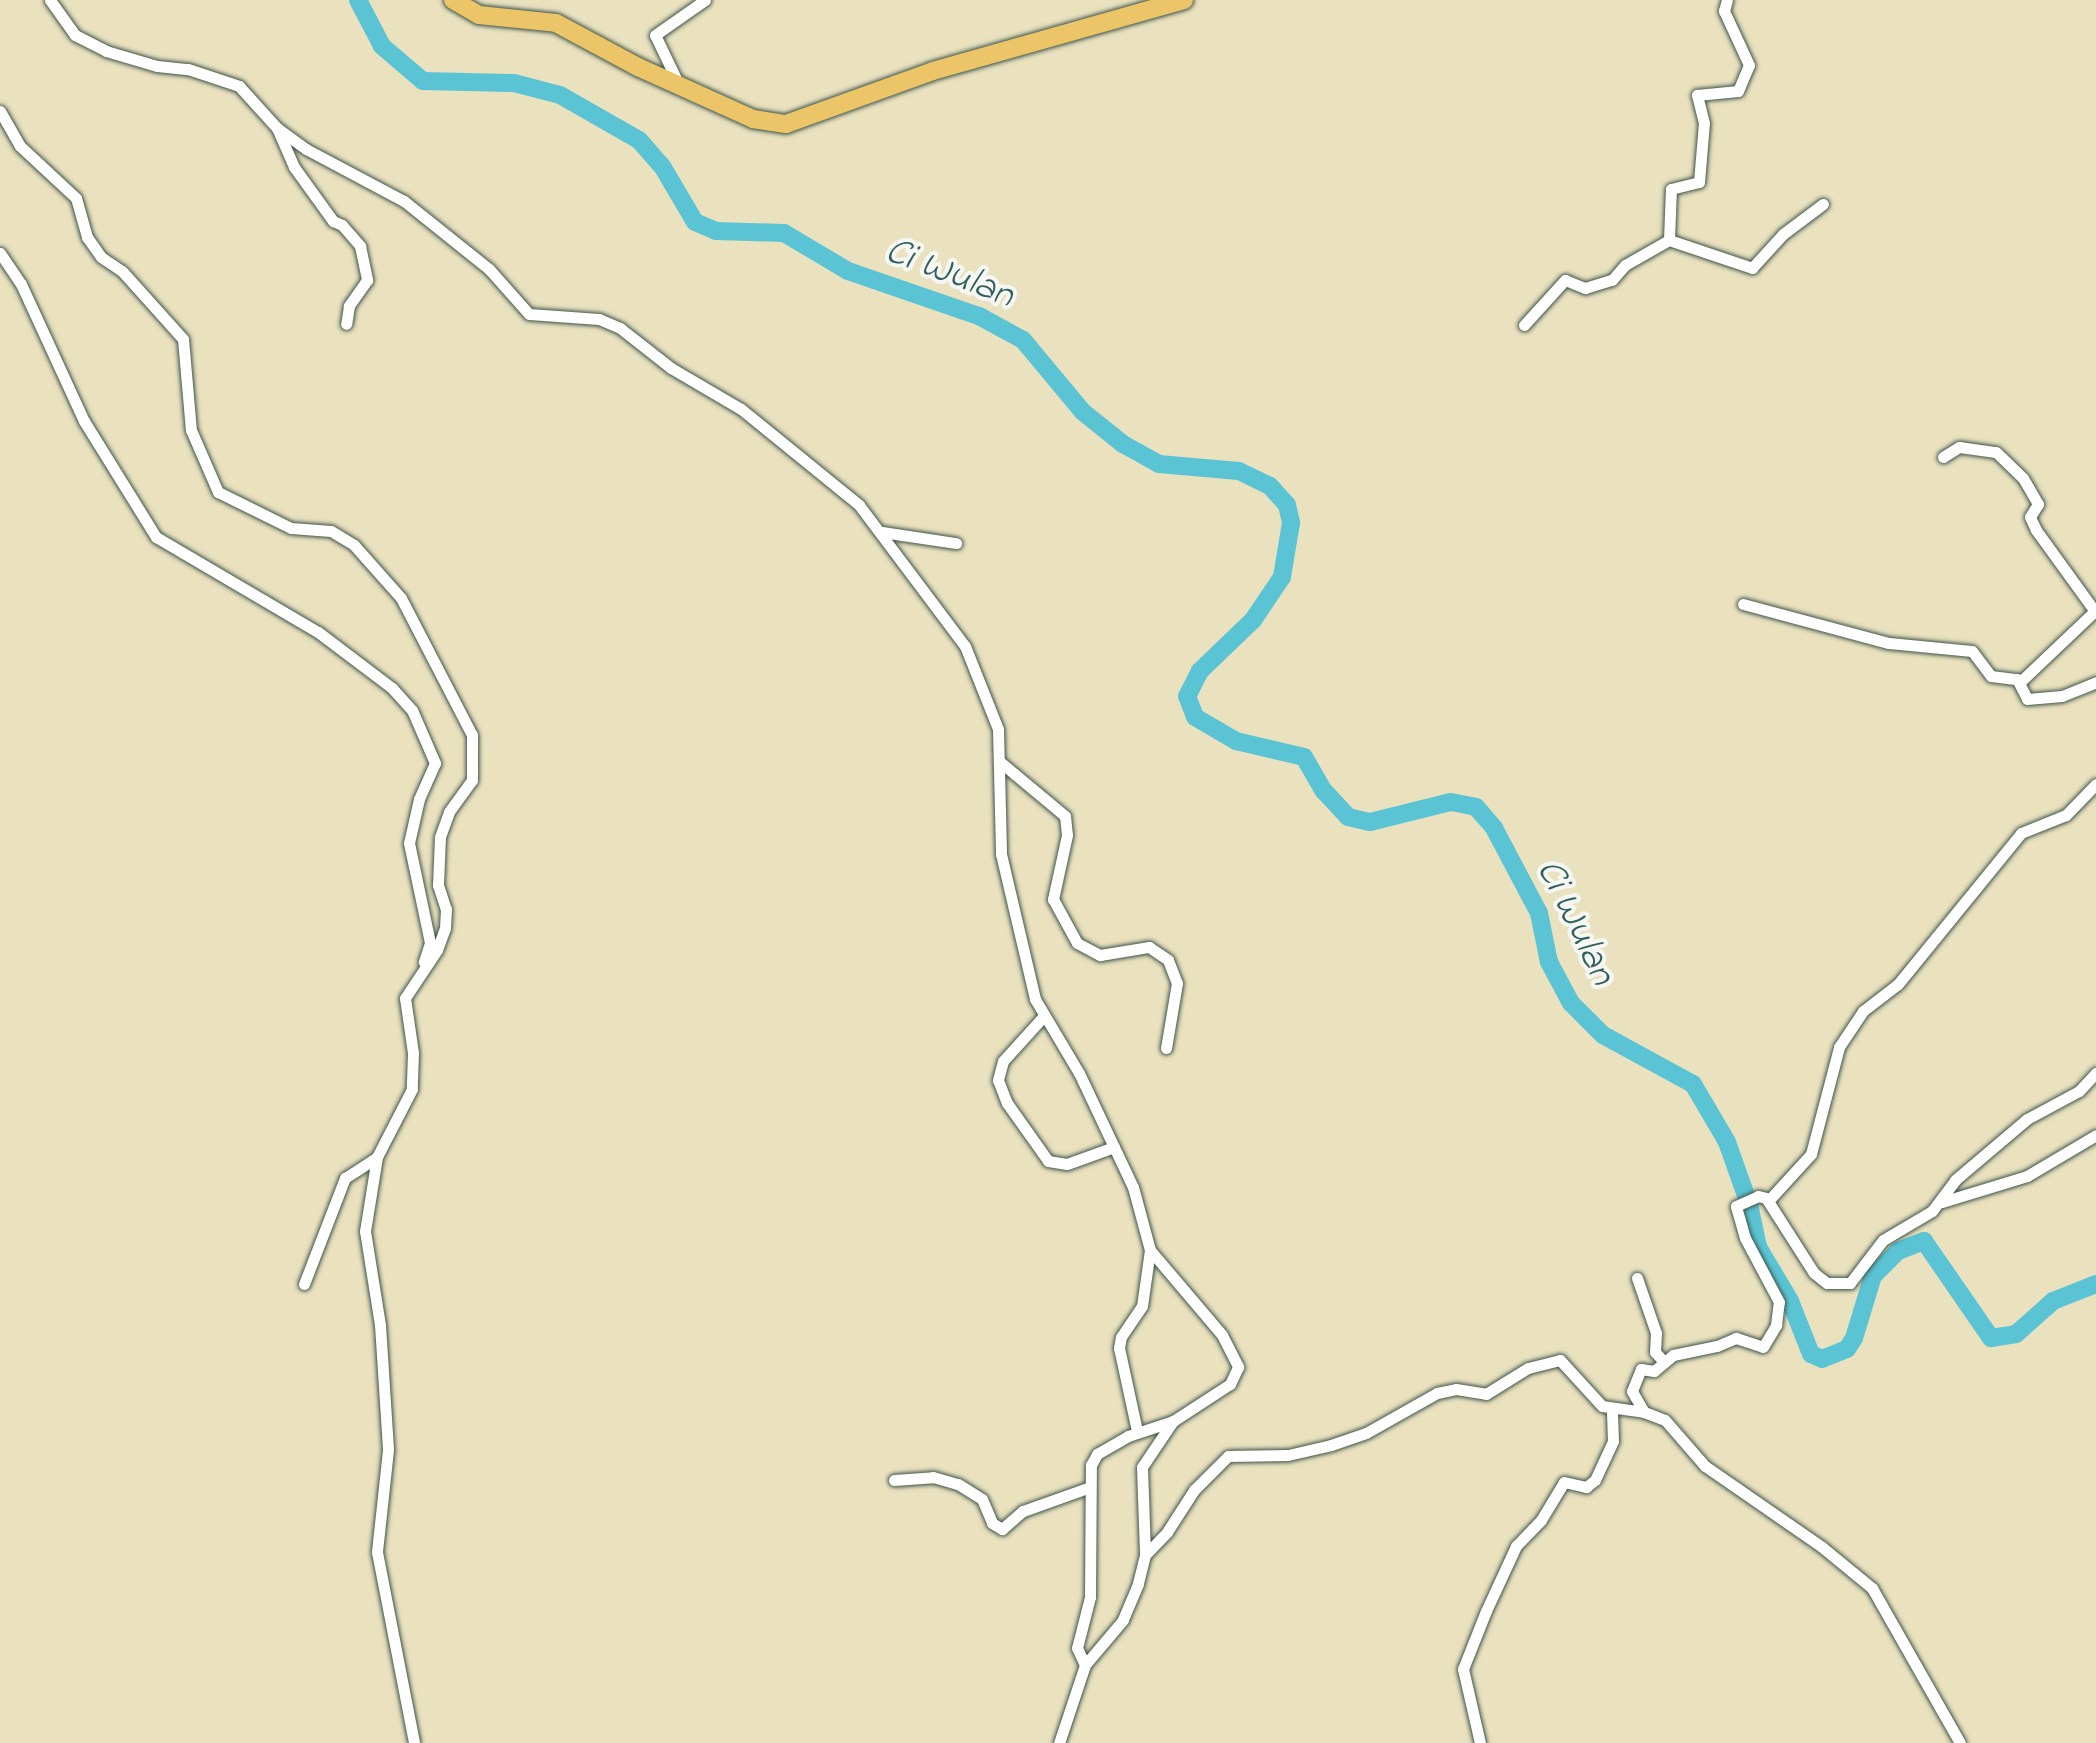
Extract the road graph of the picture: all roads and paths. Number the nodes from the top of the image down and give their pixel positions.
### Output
1 (50, 0) edge
2 (453, 0) edge
3 (705, 0) edge
4 (1184, 0) edge
5 (1727, 0) edge
6 (679, 86) junction
7 (0, 111) edge
8 (277, 128) junction
9 (1823, 204) dead end
10 (1669, 240) junction
11 (0, 252) edge
12 (346, 324) dead end
13 (1524, 325) dead end
14 (1944, 458) dead end
15 (881, 532) junction
16 (956, 543) dead end
17 (1744, 604) dead end
18 (2095, 610) edge
19 (2020, 682) junction
20 (2096, 682) edge
21 (999, 761) junction
22 (2096, 784) edge
23 (421, 968) junction
24 (1042, 1018) junction
25 (1166, 1048) dead end
26 (2096, 1073) edge
27 (2096, 1135) edge
28 (1114, 1147) junction
29 (377, 1157) junction
30 (1764, 1198) junction
31 (1942, 1202) junction
32 (1150, 1250) junction
33 (1637, 1278) dead end
34 (304, 1284) dead end
35 (1663, 1361) junction
36 (1612, 1410) junction
37 (1644, 1412) junction
38 (1172, 1421) junction
39 (1137, 1431) junction
40 (894, 1480) dead end
41 (1090, 1487) junction
42 (1145, 1554) junction
43 (1085, 1665) junction
44 (414, 1743) edge
45 (1060, 1743) edge
46 (1480, 1743) edge
47 (1960, 1743) edge

1 - 8 street
2 - 6 main road
3 - 6 street
4 - 6 main road
5 - 10 street
7 - 23 street
8 - 12 street
8 - 15 street
9 - 10 street
10 - 13 street
11 - 23 street
14 - 18 street
15 - 16 street
15 - 21 street
17 - 19 street
18 - 19 street
19 - 20 street
21 - 24 street
21 - 25 street
22 - 30 street
23 - 29 street
24 - 28 street
24 - 28 street
26 - 31 street
27 - 31 street
28 - 32 street
29 - 34 street
29 - 44 street
30 - 31 street
30 - 35 street
32 - 38 street
32 - 39 street
33 - 35 street
35 - 37 street
36 - 37 street
36 - 42 street
36 - 46 street
37 - 47 street
38 - 39 street
38 - 42 street
39 - 41 street
40 - 41 street
41 - 43 street
42 - 43 street
43 - 45 street

